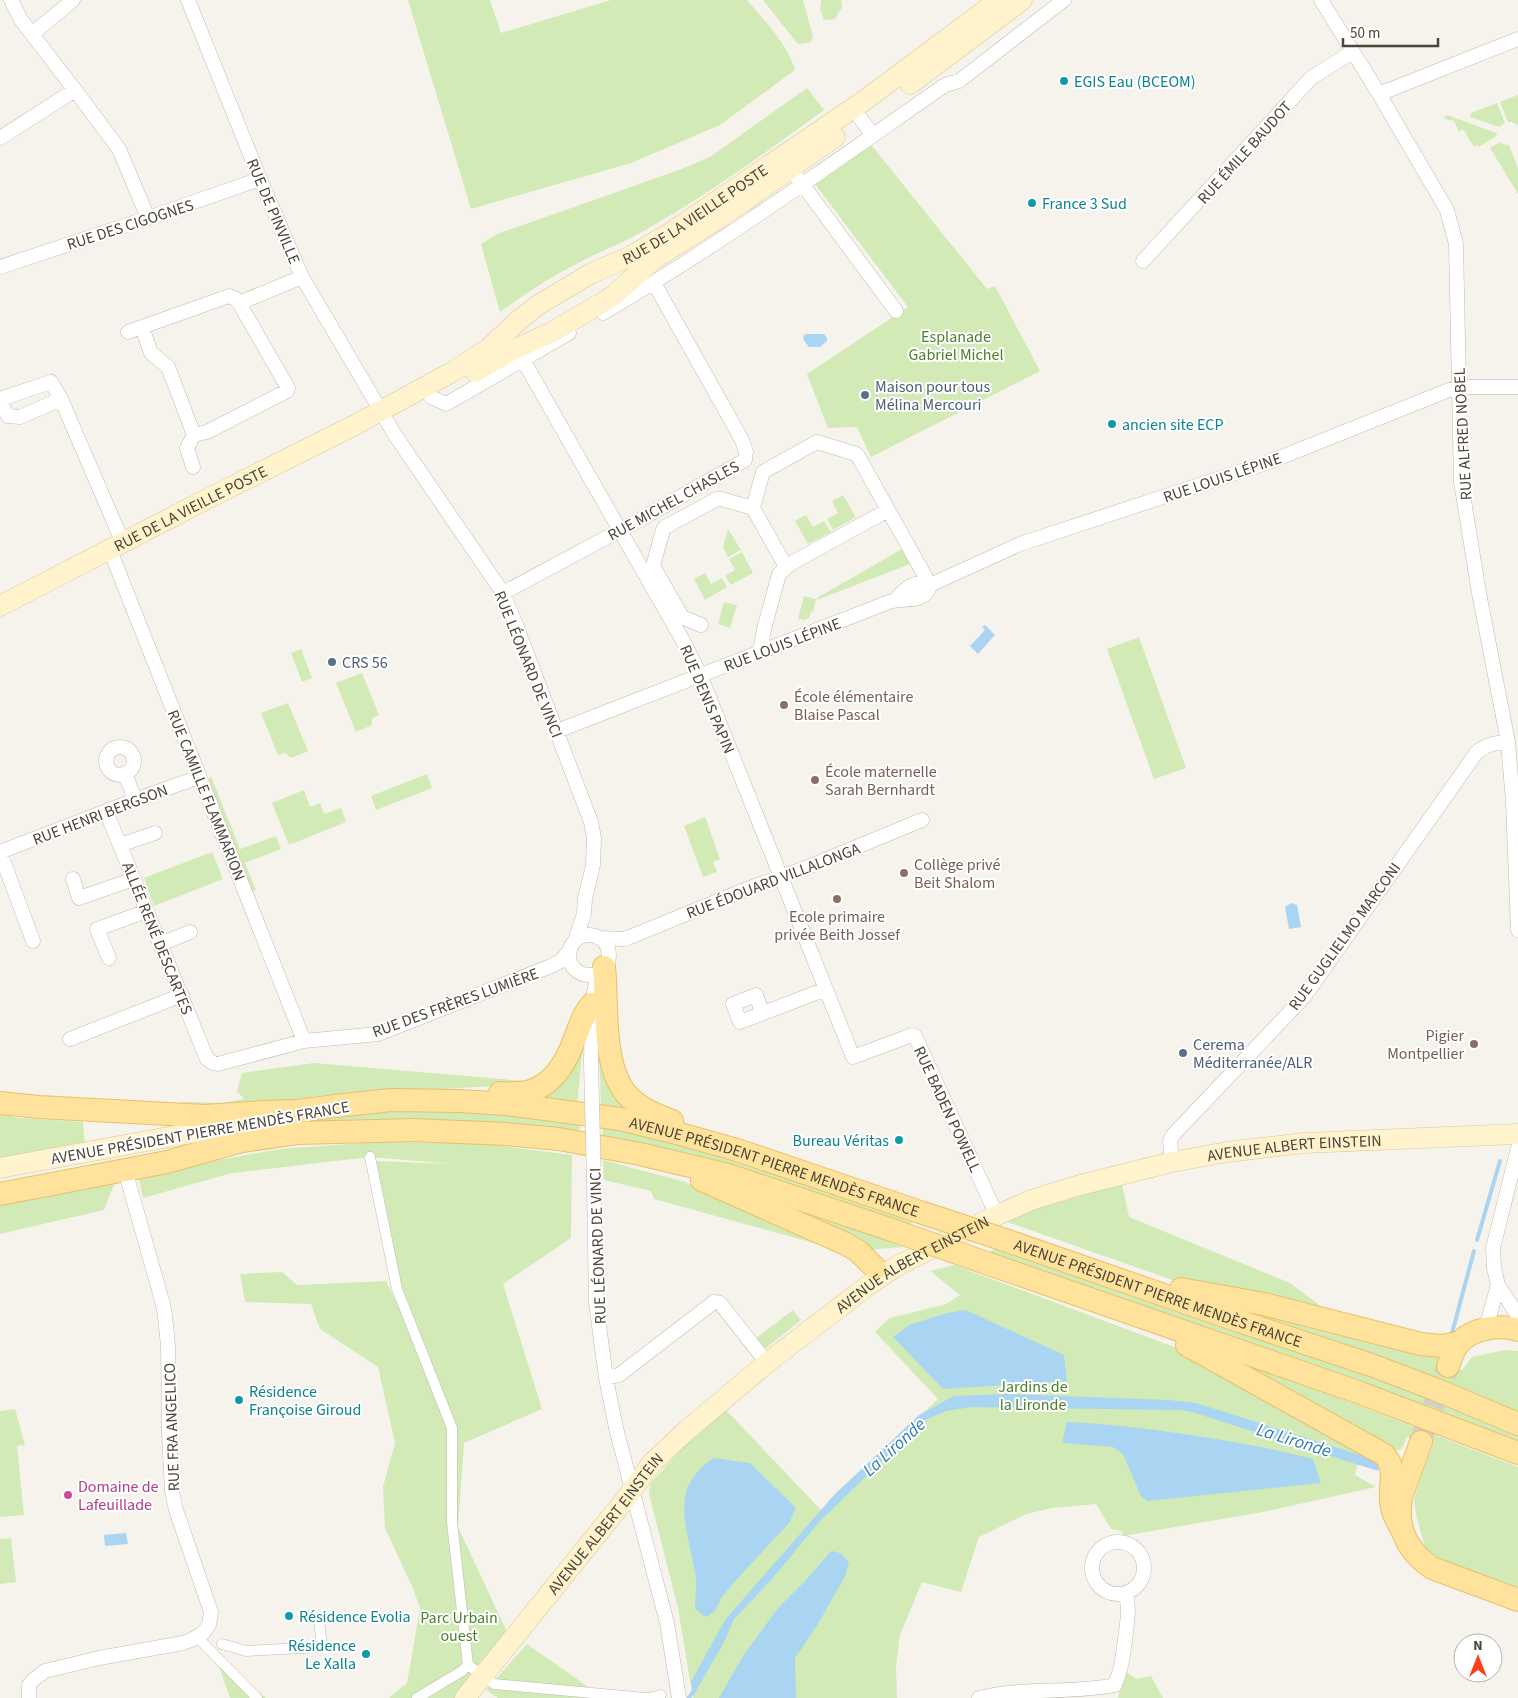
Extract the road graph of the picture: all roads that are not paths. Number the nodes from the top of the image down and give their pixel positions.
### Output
1 (11, 0) edge
2 (73, 0) edge
3 (188, 0) edge
4 (998, 0) edge
5 (1022, 0) edge
6 (1064, 0) edge
7 (1321, 0) edge
8 (32, 34) junction
9 (1518, 39) edge
10 (1352, 52) junction
11 (932, 68) junction
12 (959, 81) junction
13 (75, 90) junction
14 (1379, 94) junction
15 (860, 118) junction
16 (873, 135) junction
17 (0, 138) edge
18 (796, 176) junction
19 (260, 179) junction
20 (148, 218) junction
21 (654, 258) junction
22 (1143, 262) dead end
23 (0, 267) edge
24 (635, 275) junction
25 (302, 277) junction
26 (654, 283) junction
27 (239, 303) junction
28 (896, 311) dead end
29 (142, 327) junction
30 (128, 332) dead end
31 (516, 359) junction
32 (1518, 387) edge
33 (1459, 388) junction
34 (61, 399) junction
35 (0, 400) edge
36 (381, 412) junction
37 (194, 435) junction
38 (193, 467) dead end
39 (753, 508) junction
40 (888, 510) junction
41 (619, 530) junction
42 (116, 546) junction
43 (786, 567) junction
44 (930, 585) junction
45 (503, 593) junction
46 (2, 599) edge
47 (701, 625) dead end
48 (760, 653) junction
49 (701, 677) junction
50 (557, 731) junction
51 (1508, 742) junction
52 (125, 774) dead end
53 (199, 777) junction
54 (134, 800) junction
55 (106, 811) junction
56 (922, 820) dead end
57 (155, 833) dead end
58 (120, 845) junction
59 (0, 852) edge
60 (780, 877) junction
61 (73, 879) dead end
62 (134, 879) junction
63 (147, 911) junction
64 (584, 914) junction
65 (1518, 930) edge
66 (190, 932) dead end
67 (596, 937) junction
68 (624, 939) junction
69 (33, 941) dead end
70 (161, 944) junction
71 (573, 945) junction
72 (109, 958) dead end
73 (551, 966) junction
74 (603, 967) junction
75 (577, 969) junction
76 (826, 989) junction
77 (182, 995) junction
78 (593, 999) junction
79 (762, 1012) dead end
80 (70, 1040) dead end
81 (304, 1041) junction
82 (853, 1057) joint
83 (212, 1063) joint
84 (416, 1100) junction
85 (0, 1103) edge
86 (297, 1112) junction
87 (1518, 1134) edge
88 (242, 1141) junction
89 (1518, 1148) edge
90 (737, 1150) junction
91 (640, 1154) junction
92 (370, 1157) dead end
93 (1172, 1162) junction
94 (0, 1168) edge
95 (125, 1170) junction
96 (0, 1182) edge
97 (0, 1194) edge
98 (998, 1214) junction
99 (878, 1273) junction
100 (1130, 1284) junction
101 (1498, 1285) junction
102 (1518, 1316) edge
103 (1156, 1322) junction
104 (1486, 1328) junction
105 (1518, 1330) edge
106 (1458, 1343) junction
107 (767, 1363) junction
108 (1448, 1366) tunnel mouth
109 (606, 1378) junction
110 (1518, 1424) edge
111 (1421, 1442) tunnel mouth
112 (1518, 1453) edge
113 (632, 1488) junction
114 (1400, 1528) junction
115 (1126, 1594) dead end
116 (1518, 1600) edge
117 (319, 1620) dead end
118 (197, 1637) junction
119 (222, 1644) dead end
120 (475, 1670) junction
121 (679, 1694) edge
122 (661, 1696) dead end
123 (29, 1698) edge
124 (257, 1698) edge
125 (417, 1698) edge
126 (465, 1698) edge
127 (648, 1698) edge
128 (979, 1698) edge

1 - 8 street
2 - 8 street
3 - 19 street, RUE DE PINVILLE
4 - 36 main road, RUE DE LA VIEILLE POSTE
5 - 11 main road, RUE DE LA VIEILLE POSTE
6 - 12 street, RUE DE LA VIEILLE POSTE
7 - 10 street, RUE ALFRED NOBEL
8 - 13 street
9 - 14 street
10 - 14 street, RUE ALFRED NOBEL
10 - 22 street, RUE ÉMILE BAUDOT
11 - 12 street
11 - 15 main road, RUE DE LA VIEILLE POSTE
12 - 16 street, RUE DE LA VIEILLE POSTE
13 - 17 street
13 - 20 street
14 - 33 street, RUE ALFRED NOBEL
15 - 16 street
15 - 18 main road, RUE DE LA VIEILLE POSTE
16 - 18 street, RUE DE LA VIEILLE POSTE
18 - 21 main road, RUE DE LA VIEILLE POSTE
18 - 26 street, RUE DE LA VIEILLE POSTE
18 - 28 street
19 - 20 street, RUE DES CIGOGNES
19 - 25 street, RUE DE PINVILLE
20 - 23 street, RUE DES CIGOGNES
21 - 24 main road, RUE DE LA VIEILLE POSTE
21 - 26 street, RUE DE LA VIEILLE POSTE
24 - 26 street, RUE DE LA VIEILLE POSTE
24 - 31 main road, RUE DE LA VIEILLE POSTE
25 - 27 street
25 - 36 street, RUE DE PINVILLE
26 - 31 street, RUE DE LA VIEILLE POSTE
26 - 41 street, RUE MICHEL CHASLES
27 - 29 street
27 - 37 street
29 - 30 street
29 - 37 street
31 - 36 main road, RUE DE LA VIEILLE POSTE
31 - 41 street, RUE DENIS PAPIN
32 - 33 street, RUE LOUIS LÉPINE
33 - 44 street, RUE LOUIS LÉPINE
33 - 51 street, RUE ALFRED NOBEL
34 - 35 street
34 - 35 street
34 - 42 street, RUE CAMILLE FLAMMARION
36 - 42 main road, RUE DE LA VIEILLE POSTE
36 - 45 street, RUE LÉONARD DE VINCI
37 - 38 street
39 - 40 street
39 - 43 street
39 - 47 street
40 - 43 street
40 - 44 street
41 - 45 street, RUE MICHEL CHASLES
41 - 49 street, RUE DENIS PAPIN
42 - 46 main road, RUE DE LA VIEILLE POSTE
42 - 53 street, RUE CAMILLE FLAMMARION
43 - 48 street
44 - 48 street, RUE LOUIS LÉPINE
45 - 50 street, RUE LÉONARD DE VINCI
48 - 49 street, RUE LOUIS LÉPINE
49 - 50 street, RUE LOUIS LÉPINE
49 - 60 street, RUE DENIS PAPIN
50 - 64 street, RUE LÉONARD DE VINCI
51 - 65 street, RUE ALFRED NOBEL
51 - 93 street, RUE GUGLIELMO MARCONI
52 - 54 street
53 - 54 street, RUE HENRI BERGSON
53 - 81 street, RUE CAMILLE FLAMMARION
54 - 55 street, RUE HENRI BERGSON
55 - 58 street, ALLÉE RENÉ DESCARTES
55 - 59 street, RUE HENRI BERGSON
56 - 60 street, RUE ÉDOUARD VILLALONGA
57 - 58 street
58 - 62 street, ALLÉE RENÉ DESCARTES
59 - 69 street, RUE HENRI BERGSON
60 - 68 street, RUE ÉDOUARD VILLALONGA
60 - 76 street, RUE DENIS PAPIN
61 - 62 street
62 - 63 street, ALLÉE RENÉ DESCARTES
63 - 70 street, ALLÉE RENÉ DESCARTES
63 - 72 street
64 - 67 street, RUE LÉONARD DE VINCI
64 - 71 street, RUE LÉONARD DE VINCI
66 - 70 street
67 - 68 street, RUE ÉDOUARD VILLALONGA
67 - 71 street
67 - 74 street
68 - 74 street
70 - 77 street, ALLÉE RENÉ DESCARTES
71 - 73 street, RUE DES FRÈRES LUMIÈRE
71 - 75 street
73 - 75 street, RUE DES FRÈRES LUMIÈRE
73 - 81 street, RUE DES FRÈRES LUMIÈRE
74 - 75 street
74 - 78 street, RUE LÉONARD DE VINCI
74 - 90 main road
75 - 78 street, RUE LÉONARD DE VINCI
76 - 79 street
76 - 82 street, RUE DENIS PAPIN
77 - 80 street
77 - 83 street, ALLÉE RENÉ DESCARTES
78 - 84 main road
78 - 109 street, RUE LÉONARD DE VINCI, bridge
81 - 83 street, RUE DES FRÈRES LUMIÈRE
82 - 98 street, RUE BADEN POWELL
84 - 86 main road, AVENUE PRÉSIDENT PIERRE MENDÈS FRANCE
84 - 90 main road, AVENUE PRÉSIDENT PIERRE MENDÈS FRANCE
85 - 86 main road
86 - 94 main road, AVENUE PRÉSIDENT PIERRE MENDÈS FRANCE
87 - 93 main road, AVENUE ALBERT EINSTEIN
88 - 91 main road, AVENUE PRÉSIDENT PIERRE MENDÈS FRANCE
88 - 95 main road
88 - 96 main road, AVENUE PRÉSIDENT PIERRE MENDÈS FRANCE
89 - 101 street
90 - 100 main road, AVENUE PRÉSIDENT PIERRE MENDÈS FRANCE, bridge
91 - 99 main road
91 - 103 main road, AVENUE PRÉSIDENT PIERRE MENDÈS FRANCE, bridge
92 - 120 street
93 - 98 main road, AVENUE ALBERT EINSTEIN
95 - 97 main road
95 - 118 street, RUE FRA ANGELICO
98 - 99 main road, AVENUE ALBERT EINSTEIN
99 - 107 main road, AVENUE ALBERT EINSTEIN
100 - 106 main road
100 - 110 main road, AVENUE PRÉSIDENT PIERRE MENDÈS FRANCE
101 - 102 street
101 - 104 street
103 - 112 main road, AVENUE PRÉSIDENT PIERRE MENDÈS FRANCE
103 - 114 main road
104 - 105 main road
104 - 106 main road
106 - 108 main road
107 - 109 street
107 - 113 main road, AVENUE ALBERT EINSTEIN
109 - 113 street, RUE LÉONARD DE VINCI
111 - 114 main road
113 - 120 main road, AVENUE ALBERT EINSTEIN
113 - 121 street, RUE LÉONARD DE VINCI
114 - 116 main road
115 - 128 street
117 - 119 street
118 - 123 street
118 - 124 street
120 - 125 street
120 - 126 main road, AVENUE ALBERT EINSTEIN
120 - 127 street
122 - 127 street

